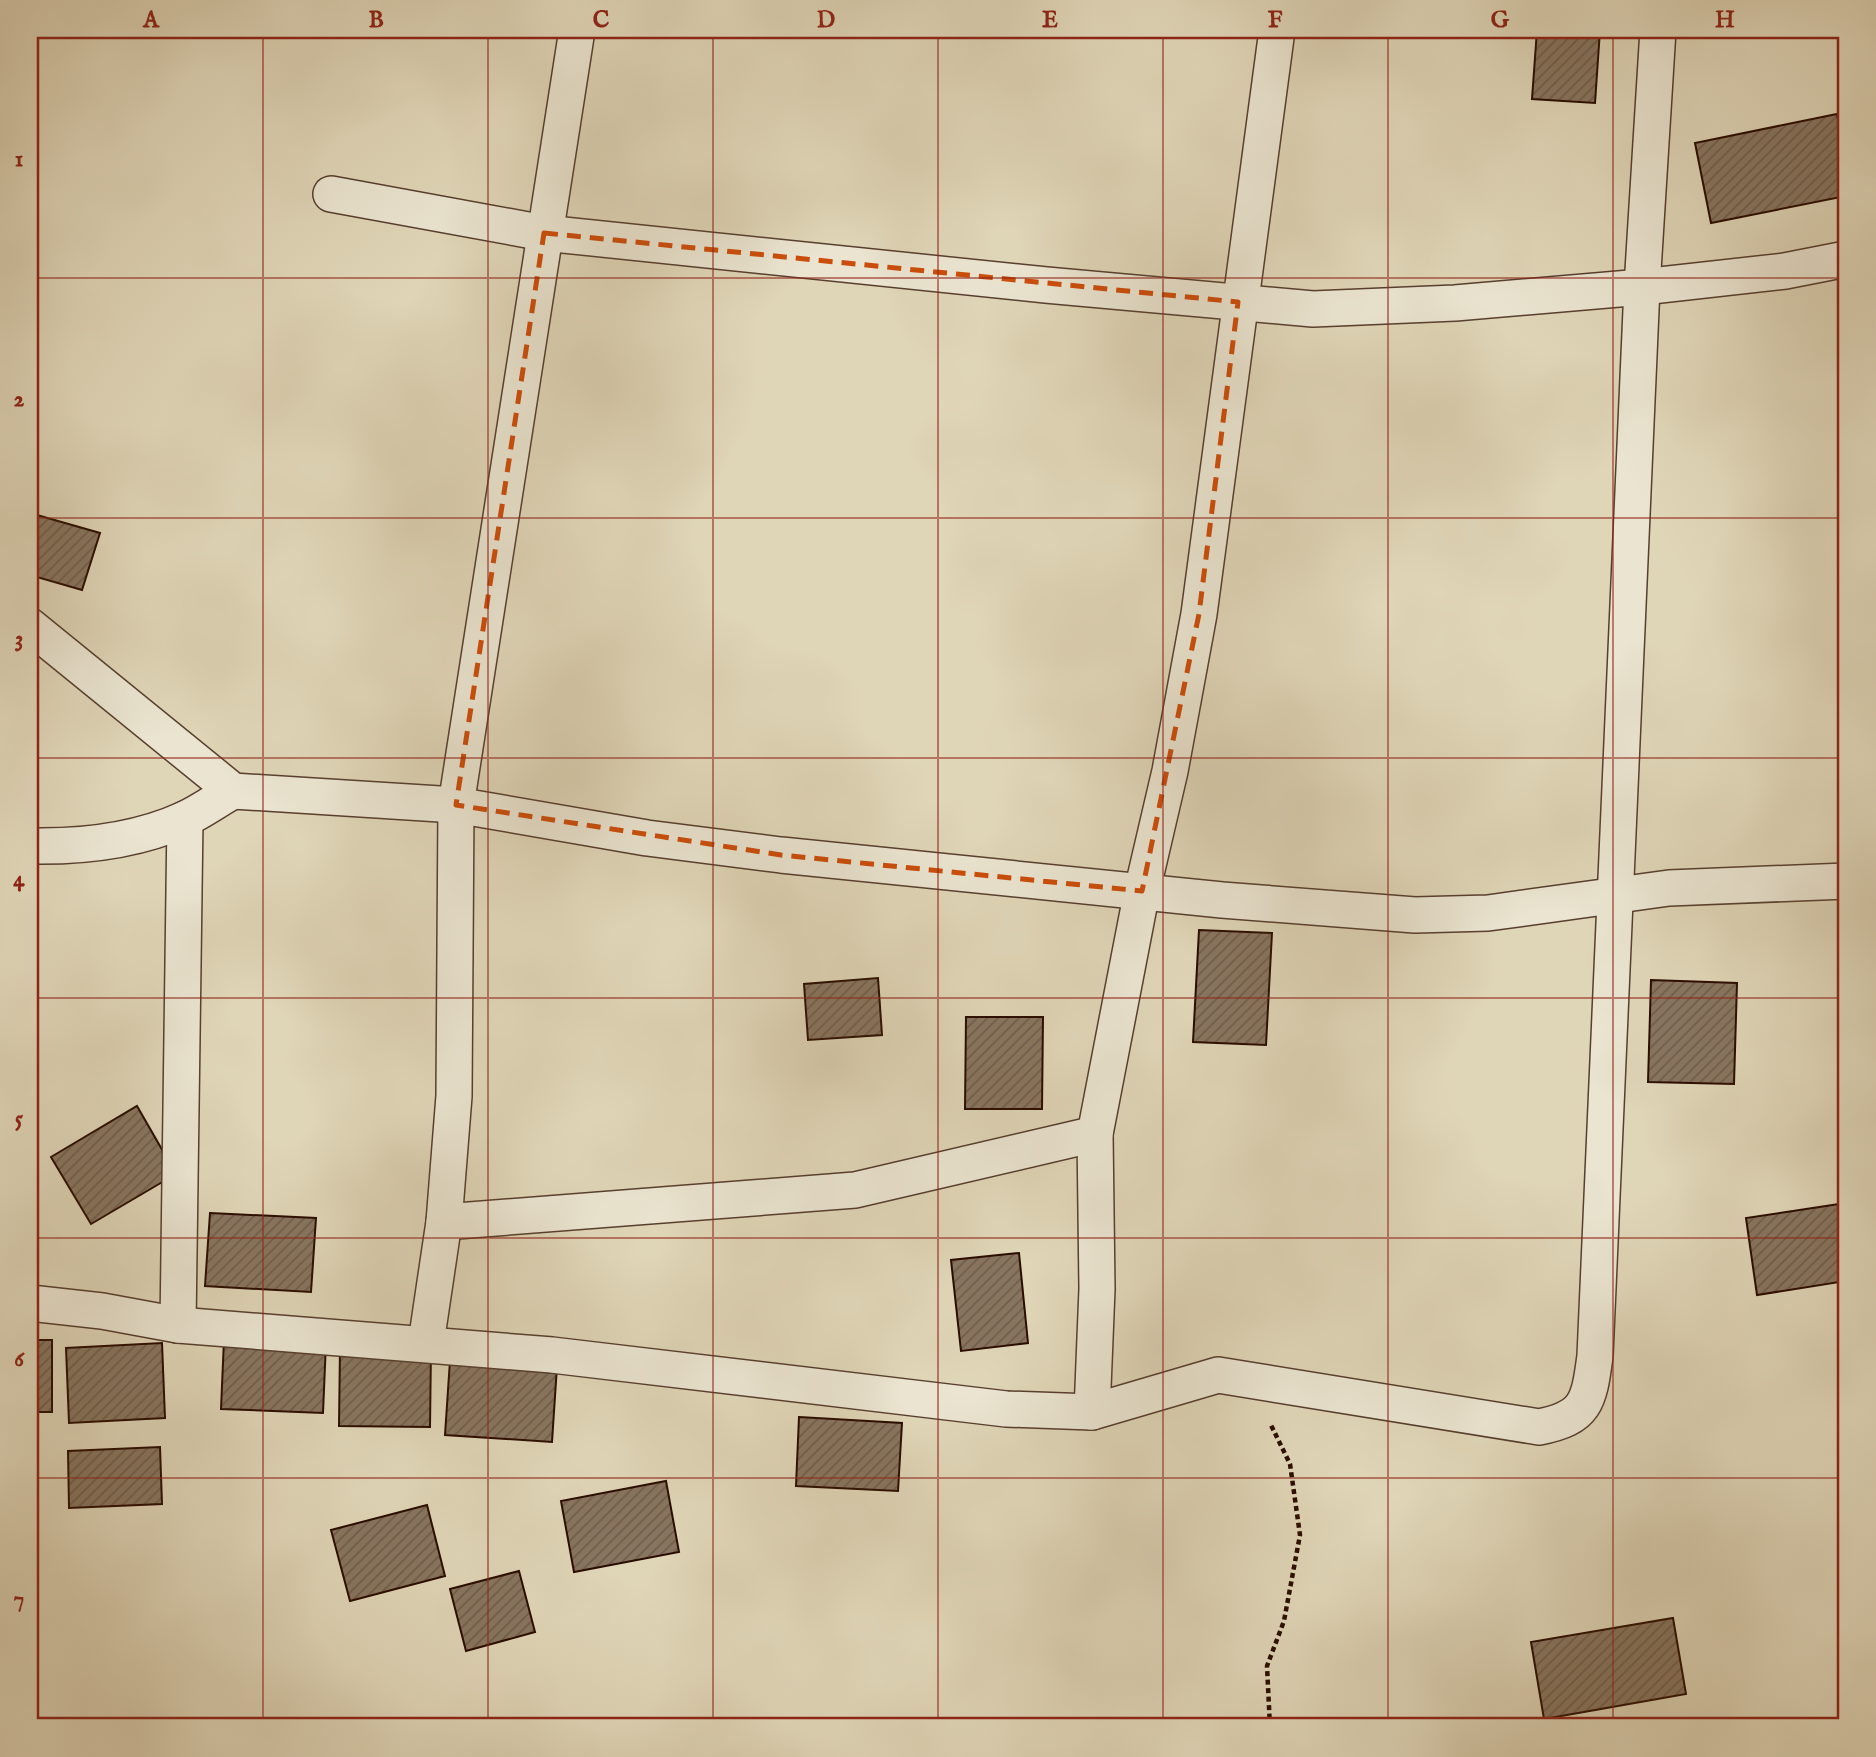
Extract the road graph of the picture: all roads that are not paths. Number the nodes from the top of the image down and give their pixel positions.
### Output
1 (577, 30) edge
2 (1277, 30) edge
3 (1658, 30) edge
4 (331, 194) dead end
5 (544, 233) junction
6 (1846, 259) edge
7 (1642, 287) junction
8 (1238, 302) junction
9 (30, 626) edge
10 (233, 791) junction
11 (456, 805) junction
12 (185, 819) junction
13 (30, 846) edge
14 (1846, 881) edge
15 (1142, 891) junction
16 (1613, 897) junction
17 (1095, 1134) junction
18 (444, 1222) junction
19 (30, 1303) edge
20 (178, 1325) junction
21 (426, 1343) junction
22 (1092, 1412) junction

1 - 5 street
2 - 8 street
3 - 7 street
4 - 5 street
5 - 8 street
5 - 11 street
6 - 7 street
7 - 8 street
7 - 16 street
8 - 15 street
9 - 10 street
10 - 11 street
10 - 12 street
11 - 15 street
11 - 18 street
12 - 13 street
12 - 20 street
14 - 16 street
15 - 16 street
15 - 17 street
16 - 22 street
17 - 18 street
17 - 22 street
18 - 21 street
19 - 20 street
20 - 21 street
21 - 22 street

